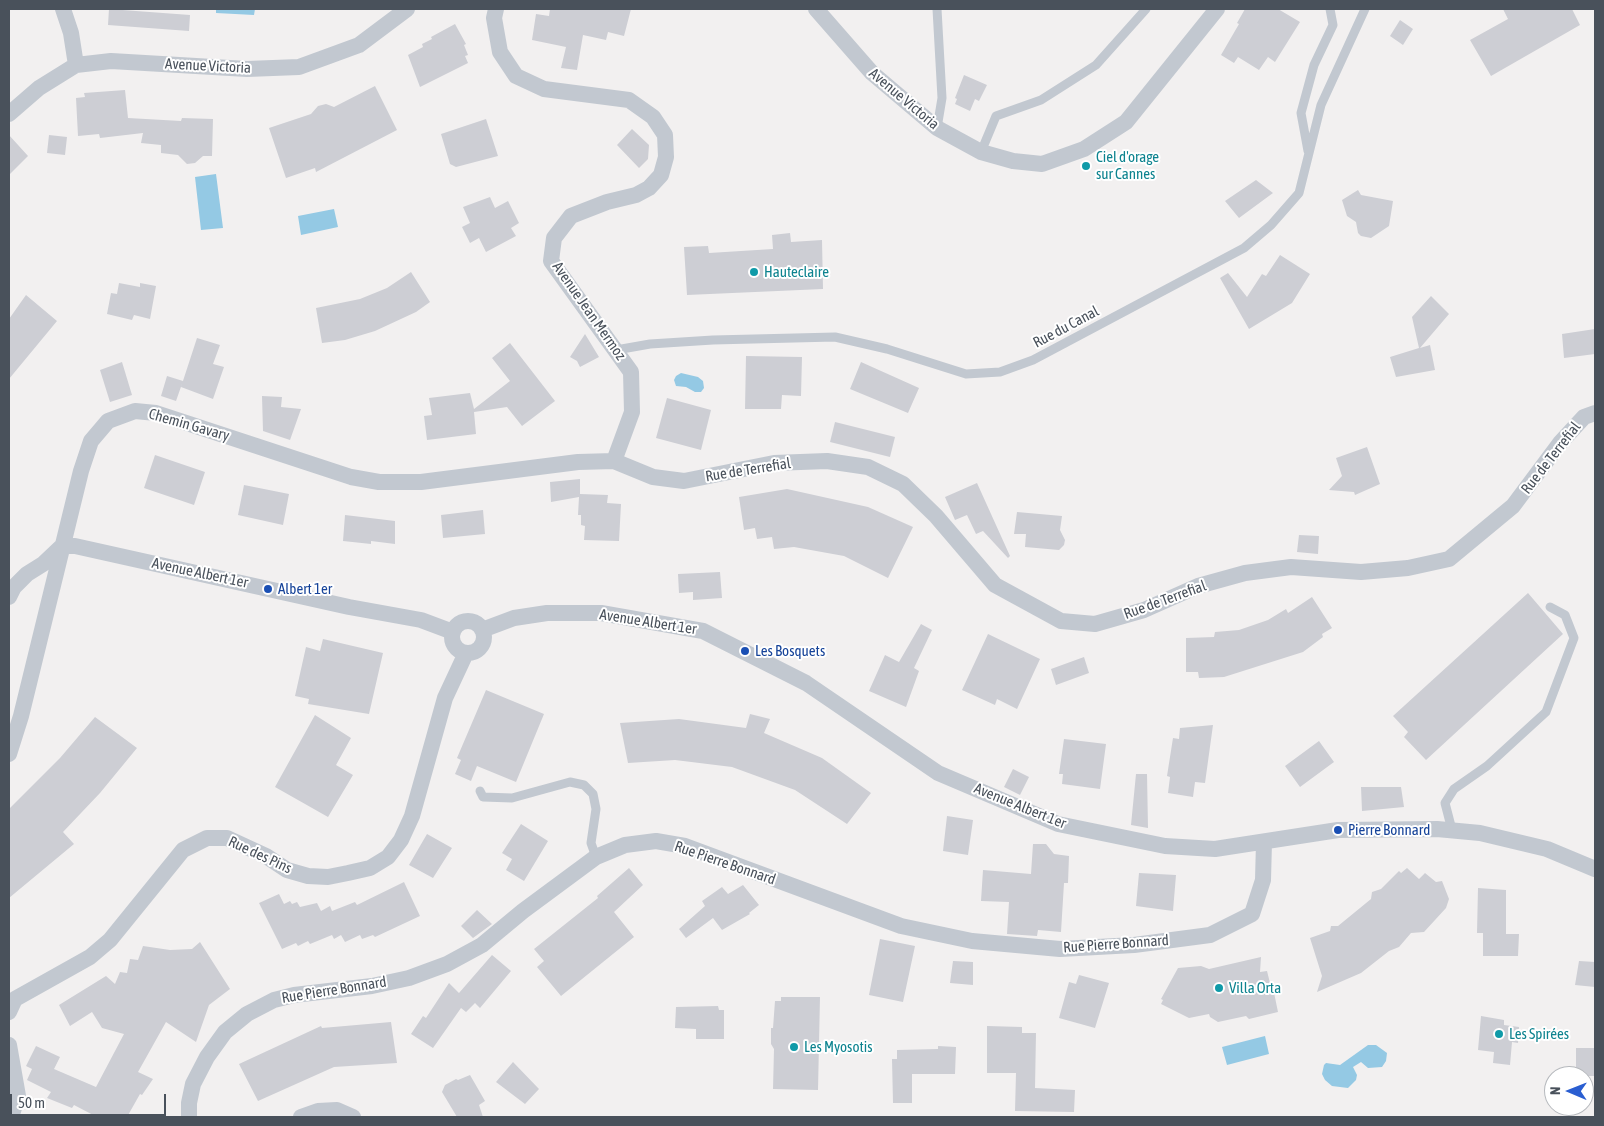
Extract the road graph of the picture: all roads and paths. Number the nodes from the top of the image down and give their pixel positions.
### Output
1 (63, 9) edge
2 (407, 9) edge
3 (496, 9) edge
4 (816, 9) edge
5 (938, 9) edge
6 (1146, 9) edge
7 (1217, 9) edge
8 (1330, 9) edge
9 (1364, 9) edge
10 (76, 65) junction
11 (9, 114) edge
12 (936, 128) junction
13 (981, 152) junction
14 (1309, 153) junction
15 (616, 350) junction
16 (1595, 414) edge
17 (614, 461) junction
18 (62, 546) junction
19 (9, 597) edge
20 (1550, 607) dead end
21 (482, 630) junction
22 (452, 632) junction
23 (466, 653) junction
24 (9, 754) edge
25 (480, 791) dead end
26 (1452, 830) junction
27 (1264, 842) junction
28 (596, 857) junction
29 (1595, 869) edge
30 (9, 1012) edge
31 (9, 1045) edge
32 (11, 1117) edge
33 (189, 1117) edge
34 (301, 1117) edge
35 (354, 1117) edge

1 - 10 street
2 - 10 street, Avenue Victoria
3 - 15 street, Avenue Jean Mermoz
4 - 12 street, Avenue Victoria
5 - 12 lane
6 - 13 lane
7 - 13 street, Avenue Victoria
8 - 14 lane
9 - 14 lane, Rue du Canal
10 - 11 street, Avenue Victoria
12 - 13 street, Avenue Victoria
14 - 15 lane, Rue du Canal
15 - 17 street, Avenue Jean Mermoz
16 - 17 street, Rue de Terrefial
17 - 18 street, Chemin Gavary
18 - 19 street
18 - 22 street, Avenue Albert 1er
18 - 24 street, Chemin Gavary
20 - 26 lane
21 - 22 street
21 - 23 street
21 - 27 street, Avenue Albert 1er
22 - 23 street
23 - 30 street, Rue des Pins
25 - 28 lane
26 - 27 street, Avenue Albert 1er
26 - 29 street, Avenue Albert 1er
27 - 28 street, Rue Pierre Bonnard
28 - 33 street, Rue Pierre Bonnard
31 - 32 street
34 - 35 street

